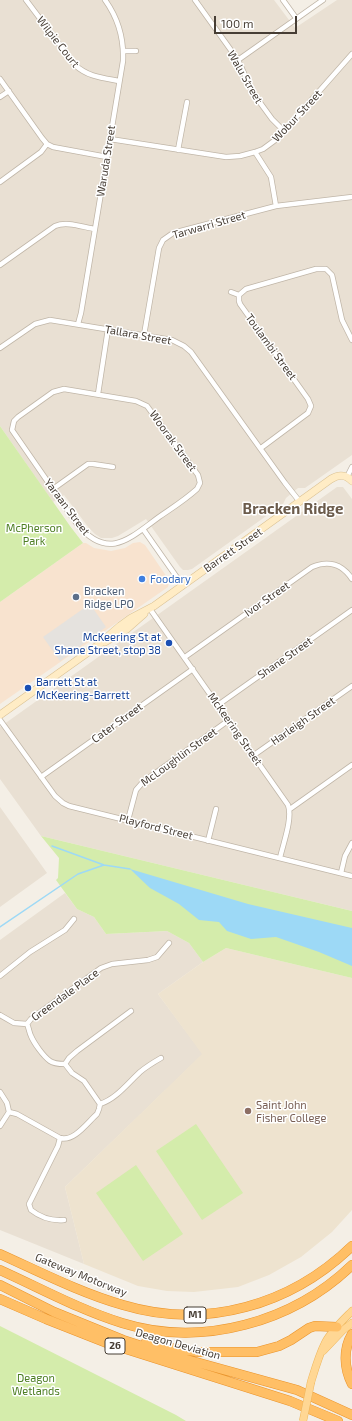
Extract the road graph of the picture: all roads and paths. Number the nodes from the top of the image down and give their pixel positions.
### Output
1 (26, 0) edge
2 (105, 0) edge
3 (195, 0) edge
4 (283, 0) edge
5 (323, 0) edge
6 (296, 18) junction
7 (124, 51) junction
8 (136, 52) dead end
9 (352, 54) edge
10 (238, 60) junction
11 (0, 79) edge
12 (119, 81) junction
13 (9, 91) junction
14 (0, 98) edge
15 (187, 102) dead end
16 (285, 132) junction
17 (110, 139) junction
18 (47, 144) junction
19 (178, 150) junction
20 (254, 152) junction
21 (107, 157) junction
22 (0, 182) edge
23 (352, 196) edge
24 (276, 206) junction
25 (95, 229) junction
26 (0, 265) edge
27 (231, 292) dead end
28 (239, 295) junction
29 (78, 324) junction
30 (108, 330) junction
31 (144, 335) junction
32 (352, 340) edge
33 (0, 348) edge
34 (98, 394) junction
35 (316, 404) dead end
36 (311, 406) junction
37 (12, 426) joint
38 (260, 448) junction
39 (113, 467) dead end
40 (352, 467) edge
41 (350, 479) edge
42 (200, 483) joint
43 (53, 489) junction
44 (300, 502) junction
45 (142, 529) junction
46 (352, 579) edge
47 (183, 586) junction
48 (150, 609) junction
49 (352, 610) edge
50 (185, 657) junction
51 (193, 669) junction
52 (352, 686) edge
53 (218, 705) junction
54 (0, 715) edge
55 (0, 720) edge
56 (229, 720) junction
57 (254, 755) junction
58 (352, 765) edge
59 (42, 777) junction
60 (216, 809) dead end
61 (290, 809) junction
62 (128, 820) junction
63 (208, 841) junction
64 (352, 843) edge
65 (280, 858) junction
66 (341, 873) junction
67 (352, 876) edge
68 (74, 919) dead end
69 (169, 943) dead end
70 (0, 976) edge
71 (131, 1011) dead end
72 (0, 1015) edge
73 (27, 1024) junction
74 (161, 1058) dead end
75 (65, 1064) junction
76 (0, 1092) edge
77 (100, 1104) junction
78 (9, 1112) junction
79 (0, 1126) edge
80 (60, 1138) junction
81 (64, 1220) dead end
82 (352, 1246) edge
83 (0, 1254) edge
84 (352, 1265) edge
85 (0, 1270) edge
86 (0, 1285) edge
87 (0, 1299) edge
88 (352, 1311) edge
89 (352, 1323) edge
90 (337, 1327) junction
91 (352, 1334) edge
92 (123, 1340) junction
93 (323, 1351) junction
94 (352, 1384) edge
95 (352, 1415) edge
96 (324, 1418) edge
97 (303, 1421) edge
98 (338, 1421) edge

1 - 12 street, Wilpie Court
2 - 7 street, Waruda Street
3 - 10 street, Walu Street
4 - 6 street
5 - 6 street
6 - 10 street
7 - 8 street
7 - 12 street, Waruda Street
9 - 16 street, Wobur Street
10 - 16 street, Walu Street
11 - 13 street
12 - 17 street, Waruda Street
13 - 14 street
13 - 18 street
15 - 19 street
16 - 20 street, Wobur Street
17 - 19 street, Wobur Street
17 - 21 street, Waruda Street
18 - 21 street
18 - 22 street
19 - 20 street, Wobur Street
20 - 24 street
21 - 25 street, Waruda Street
23 - 24 street, Tarwarri Street
24 - 31 street, Tarwarri Street
25 - 26 street
25 - 29 street, Waruda Street
27 - 28 street
28 - 32 street
28 - 36 street, Toulambi Street
29 - 30 street, Tallara Street
29 - 33 street, Tallara Street
30 - 31 street, Tallara Street
30 - 34 street
31 - 38 street, Tallara Street
34 - 37 street, Woorak Street
34 - 42 street, Woorak Street
35 - 36 street
36 - 38 street
37 - 43 street, Yaraan Street
38 - 44 street, Tallara Street
39 - 43 street
40 - 41 street, Barrett Street
41 - 44 street, Barrett Street
42 - 45 street, Yaraan Street
43 - 45 street, Yaraan Street
44 - 47 street, Barrett Street
45 - 47 street
46 - 50 street, Ivor Street
47 - 48 street, Barrett Street
48 - 50 street, McKeering Street
48 - 54 street, Barrett Street
49 - 53 street, Shane Street
50 - 51 street, McKeering Street
51 - 53 street, McKeering Street
51 - 59 street, Cater Street
52 - 57 street, Harleigh Street
53 - 56 street, McKeering Street
55 - 59 street, Playford Street
56 - 57 street, McKeering Street
56 - 62 street, McLoughlin Street
57 - 61 street, McKeering Street
58 - 61 street
59 - 62 street, Playford Street
60 - 63 street
61 - 65 street
62 - 63 street, Playford Street
63 - 65 street, Playford Street
64 - 66 street
65 - 66 street, Playford Street
66 - 67 street, Playford Street
68 - 70 street
69 - 73 street, Greendale Place
71 - 75 street
72 - 73 street
73 - 75 street
74 - 77 street
75 - 77 street
76 - 78 street
77 - 80 street
78 - 79 street
78 - 80 street
80 - 81 street
82 - 83 highway, Gateway Motorway / M1
84 - 85 highway, M1
86 - 92 highway, Deagon Deviation / 26
87 - 96 highway, Deagon Deviation / 26
88 - 90 main road
89 - 93 main road
90 - 92 highway
90 - 93 main road
91 - 94 highway
92 - 95 highway, Deagon Deviation / 26
93 - 97 main road, bridge
96 - 98 highway, Deagon Deviation / 26

